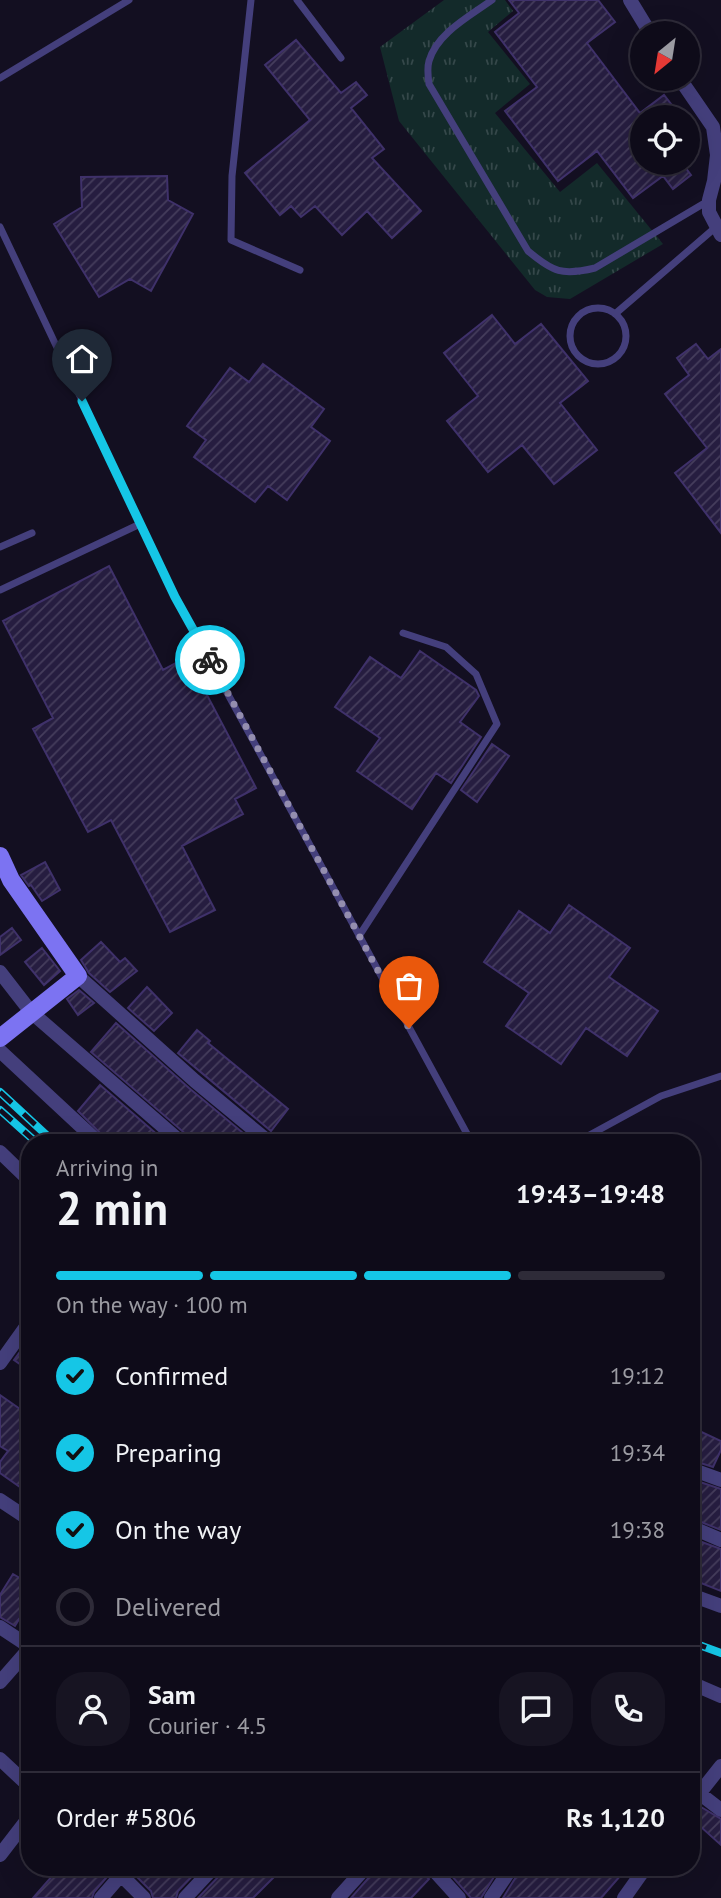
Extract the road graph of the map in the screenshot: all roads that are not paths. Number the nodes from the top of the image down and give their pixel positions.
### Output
1 (129, 0) edge
2 (251, 0) edge
3 (297, 0) edge
4 (492, 0) edge
5 (630, 0) edge
6 (643, 21) edge
7 (341, 58) dead end
8 (0, 78) edge
9 (688, 91) edge
10 (709, 200) junction
11 (0, 227) edge
12 (719, 231) edge
13 (300, 270) dead end
14 (615, 314) junction
15 (140, 524) junction
16 (32, 533) dead end
17 (0, 547) edge
18 (0, 590) edge
19 (403, 633) dead end
20 (0, 856) edge
21 (359, 936) junction
22 (0, 972) edge
23 (78, 976) junction
24 (31, 1012) junction
25 (0, 1038) edge
26 (0, 1051) edge
27 (721, 1076) edge
28 (89, 1134) edge
29 (171, 1134) edge
30 (259, 1134) edge
31 (467, 1134) edge
32 (591, 1134) edge
33 (0, 1152) edge
34 (21, 1172) edge
35 (21, 1334) edge
36 (0, 1363) edge
37 (700, 1472) edge
38 (721, 1480) edge
39 (0, 1500) edge
40 (21, 1510) edge
41 (700, 1531) edge
42 (721, 1540) edge
43 (700, 1598) edge
44 (721, 1606) edge
45 (0, 1627) edge
46 (21, 1641) edge
47 (21, 1658) edge
48 (0, 1682) edge
49 (700, 1687) edge
50 (721, 1696) edge
51 (0, 1759) edge
52 (721, 1766) edge
53 (21, 1779) edge
54 (700, 1792) edge
55 (700, 1800) edge
56 (721, 1811) edge
57 (21, 1829) edge
58 (0, 1855) edge
59 (117, 1876) edge
60 (126, 1876) edge
61 (206, 1876) edge
62 (358, 1876) edge
63 (439, 1876) edge
64 (506, 1876) edge
65 (640, 1876) edge
66 (101, 1898) edge
67 (144, 1898) edge
68 (186, 1898) edge
69 (338, 1898) edge
70 (459, 1898) edge
71 (491, 1898) edge
72 (624, 1898) edge

1 - 8 lane
2 - 13 lane
3 - 7 lane
4 - 10 lane
5 - 6 street
9 - 10 street
10 - 12 street
11 - 15 lane
12 - 14 lane
14 - 14 lane
15 - 18 lane
15 - 21 lane
16 - 17 lane
19 - 21 lane
20 - 23 street
21 - 31 lane
22 - 24 street
23 - 24 street
23 - 30 street
24 - 25 street
24 - 29 street
26 - 28 street
27 - 32 lane
33 - 34 street
35 - 36 street
37 - 38 street
39 - 40 street
41 - 42 street
43 - 44 street
45 - 46 street
47 - 48 street
49 - 50 street
51 - 53 street
52 - 54 street
55 - 56 street
57 - 58 street
59 - 66 street
60 - 67 street
61 - 68 street
62 - 69 street
63 - 70 street
64 - 71 street
65 - 72 street

